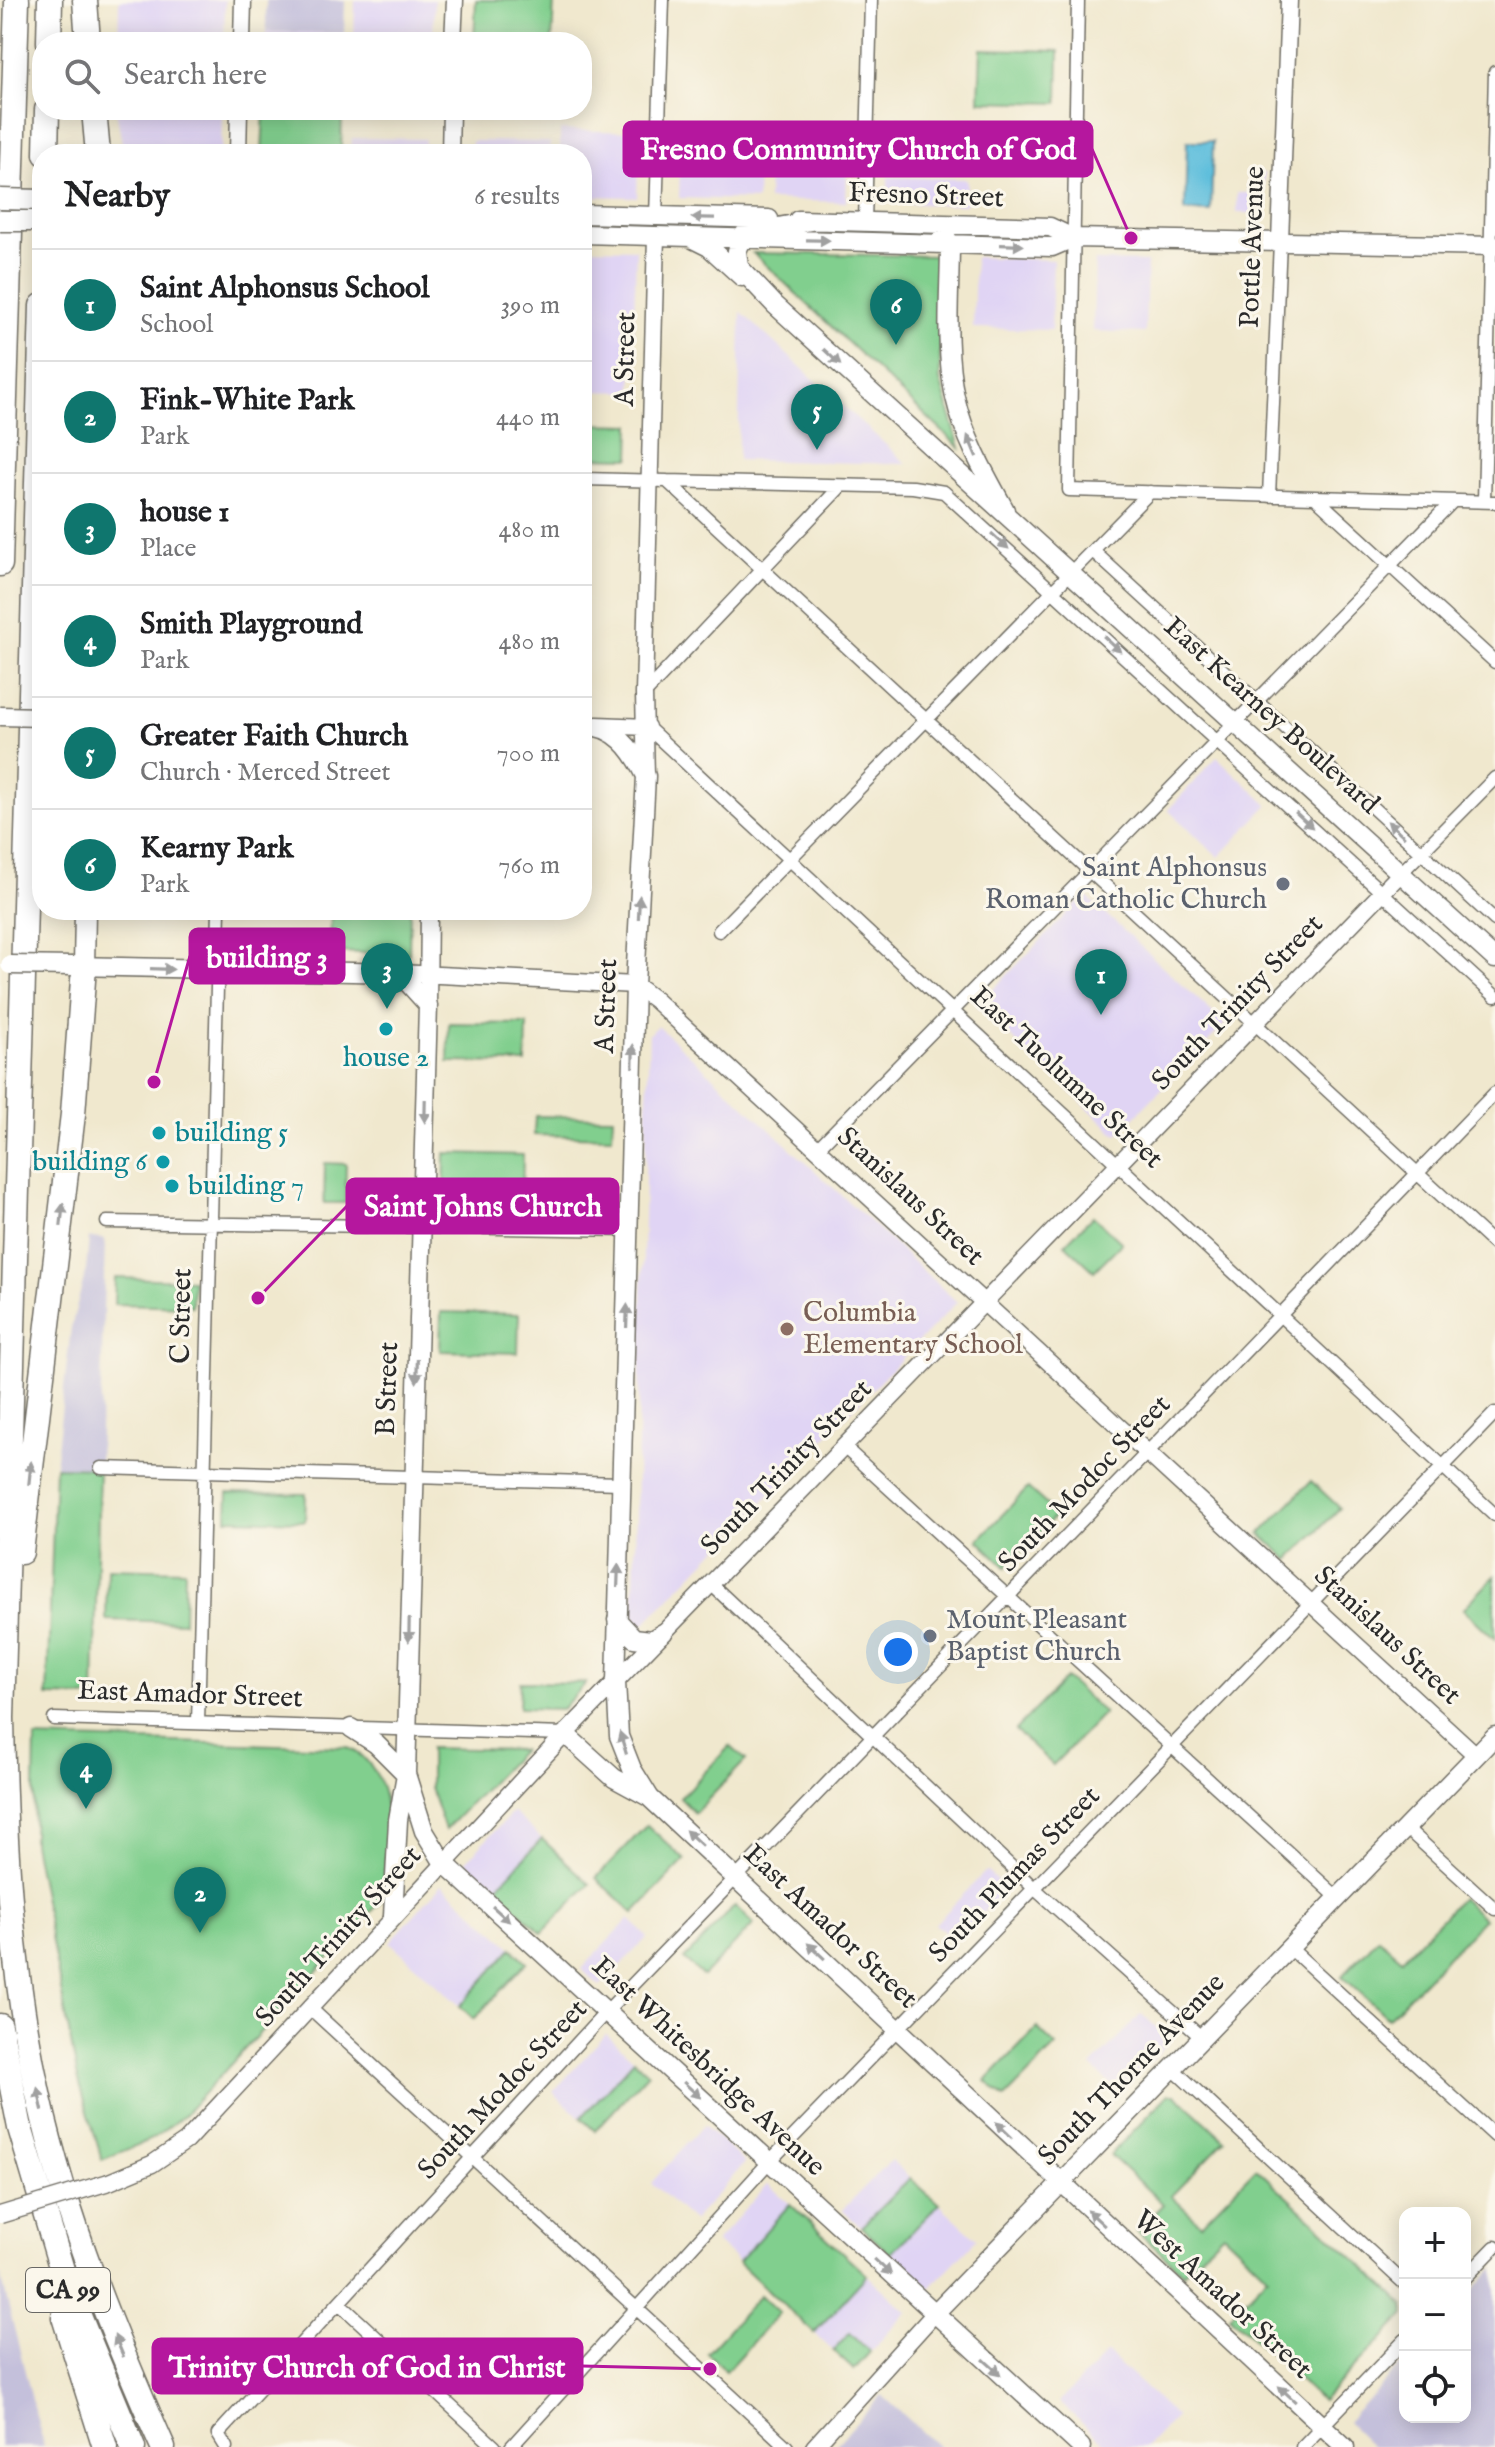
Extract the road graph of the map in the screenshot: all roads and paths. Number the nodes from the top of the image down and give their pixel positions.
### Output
1 (17, 0) edge
2 (50, 0) edge
3 (85, 0) edge
4 (243, 0) edge
5 (455, 0) edge
6 (663, 0) edge
7 (871, 0) edge
8 (1078, 0) edge
9 (1289, 0) edge
10 (49, 32) edge
11 (87, 32) edge
12 (242, 32) edge
13 (453, 32) edge
14 (1495, 72) edge
15 (47, 120) edge
16 (95, 120) edge
17 (239, 120) edge
18 (451, 120) edge
19 (46, 144) edge
20 (97, 144) edge
21 (238, 144) edge
22 (450, 144) edge
23 (0, 199) edge
24 (32, 200) edge
25 (592, 216) edge
26 (0, 221) edge
27 (32, 221) edge
28 (811, 221) junction
29 (865, 222) junction
30 (932, 223) junction
31 (656, 226) junction
32 (592, 233) edge
33 (688, 237) junction
34 (1073, 238) junction
35 (740, 239) junction
36 (1280, 241) junction
37 (950, 243) junction
38 (1493, 246) edge
39 (775, 305) junction
40 (592, 479) edge
41 (659, 481) junction
42 (841, 486) junction
43 (1150, 492) junction
44 (1269, 496) junction
45 (1315, 497) junction
46 (1453, 501) junction
47 (1490, 501) edge
48 (1008, 516) junction
49 (1094, 552) junction
50 (0, 564) edge
51 (1389, 565) junction
52 (763, 572) junction
53 (1073, 573) junction
54 (1054, 591) junction
55 (1495, 662) edge
56 (32, 688) edge
57 (644, 694) junction
58 (1257, 701) junction
59 (0, 716) edge
60 (32, 717) edge
61 (926, 721) junction
62 (1236, 722) junction
63 (592, 725) edge
64 (592, 727) edge
65 (647, 727) junction
66 (1218, 741) junction
67 (646, 776) junction
68 (1495, 778) edge
69 (1421, 852) junction
70 (789, 859) junction
71 (32, 863) edge
72 (1090, 871) junction
73 (1401, 873) junction
74 (1382, 892) junction
75 (26, 918) junction
76 (84, 920) edge
77 (219, 920) edge
78 (429, 920) edge
79 (1495, 920) edge
80 (719, 931) dead end
81 (1495, 959) edge
82 (5, 965) edge
83 (78, 967) junction
84 (217, 971) junction
85 (399, 973) junction
86 (427, 975) junction
87 (635, 985) junction
88 (1495, 996) edge
89 (428, 1005) junction
90 (953, 1011) junction
91 (1255, 1023) junction
92 (1495, 1093) edge
93 (817, 1149) junction
94 (1118, 1164) junction
95 (1417, 1174) junction
96 (107, 1222) dead end
97 (210, 1224) junction
98 (423, 1227) junction
99 (630, 1230) junction
100 (1495, 1245) edge
101 (984, 1303) junction
102 (1281, 1315) junction
103 (1495, 1413) edge
104 (844, 1447) junction
105 (1148, 1454) junction
106 (1443, 1467) junction
107 (101, 1468) dead end
108 (204, 1471) junction
109 (412, 1477) junction
110 (620, 1483) junction
111 (1495, 1515) edge
112 (711, 1584) junction
113 (1011, 1596) junction
114 (1311, 1604) junction
115 (617, 1620) junction
116 (663, 1633) junction
117 (616, 1682) junction
118 (2, 1718) junction
119 (54, 1719) dead end
120 (198, 1723) junction
121 (351, 1728) junction
122 (407, 1729) junction
123 (565, 1734) junction
124 (1495, 1736) edge
125 (874, 1738) junction
126 (1173, 1746) junction
127 (1476, 1755) junction
128 (406, 1774) junction
129 (650, 1798) junction
130 (1406, 1828) junction
131 (443, 1862) junction
132 (738, 1879) junction
133 (1035, 1889) junction
134 (1338, 1898) junction
135 (1495, 1909) edge
136 (393, 1916) junction
137 (1290, 1948) junction
138 (310, 2008) junction
139 (607, 2011) junction
140 (0, 2026) edge
141 (899, 2029) junction
142 (1202, 2038) junction
143 (1173, 2069) junction
144 (20, 2128) junction
145 (1495, 2136) edge
146 (473, 2158) junction
147 (769, 2162) junction
148 (1061, 2184) junction
149 (0, 2215) edge
150 (1495, 2247) edge
151 (1471, 2272) edge
152 (1400, 2279) edge
153 (339, 2303) junction
154 (636, 2308) junction
155 (934, 2314) junction
156 (1399, 2346) edge
157 (1322, 2426) junction
158 (105, 2447) edge
159 (133, 2447) edge
160 (164, 2447) edge
161 (226, 2447) edge
162 (495, 2447) edge
163 (511, 2447) edge
164 (787, 2447) edge
165 (814, 2447) edge
166 (1081, 2447) edge
167 (1302, 2447) edge
168 (1345, 2447) edge

1 - 50 highway
2 - 10 highway
3 - 11 highway
4 - 12 street
5 - 13 street
6 - 31 street, A Street
7 - 29 street
8 - 34 street
9 - 36 street, Pottle Avenue
14 - 38 street
15 - 19 highway
16 - 20 highway
17 - 21 street
18 - 22 street
23 - 24 main road, bridge
25 - 31 main road, Fresno Street
26 - 27 main road, bridge
28 - 29 main road, Fresno Street
28 -> 31 main road, Fresno Street
28 - 35 main road
29 - 30 main road, Fresno Street
30 - 34 main road, Fresno Street
30 - 37 main road
31 - 32 main road, Fresno Street
31 - 33 main road, Fresno Street
31 - 41 street, A Street
33 - 35 main road, Fresno Street
33 - 39 main road
34 - 36 main road, Fresno Street
37 -> 34 main road, Fresno Street
34 - 43 street
35 -> 37 main road, Fresno Street
35 - 39 main road, East Kearney Boulevard
36 - 38 main road, Fresno Street
36 - 44 street, Pottle Avenue
48 -> 37 main road, East Kearney Boulevard
38 - 47 street
39 -> 48 main road, East Kearney Boulevard
40 - 41 street, East Kearney Boulevard
41 - 42 street, East Kearney Boulevard
41 - 52 street
41 - 57 street, A Street
42 - 52 street
42 -> 54 street, East Kearney Boulevard
43 - 44 street
43 - 49 street
44 - 45 street
45 - 46 street
45 - 51 street
46 - 47 street
46 - 51 street
48 - 53 main road, East Kearney Boulevard
49 - 53 street
49 - 58 street, East Kearney Boulevard
51 - 55 street
51 - 58 street
52 - 57 street
52 - 61 street
53 - 54 street
53 - 62 main road, East Kearney Boulevard
54 - 61 street
54 -> 66 street, East Kearney Boulevard
56 - 75 highway, CA 99
57 - 65 street, A Street
58 - 62 street
69 -> 58 street, East Kearney Boulevard
59 - 60 main road, bridge
61 - 70 street
61 - 72 street
62 - 66 street
62 - 73 main road, East Kearney Boulevard
63 - 65 street
64 - 67 main road
65 - 67 street, A Street
65 - 70 street, East Tuolumne Street
66 - 72 street
66 -> 74 street, East Kearney Boulevard
87 -> 67 main road, A Street
68 - 69 street, South Trinity Street
69 - 73 street, South Trinity Street
69 - 79 street, East Kearney Boulevard
70 - 80 street
70 - 90 street, East Tuolumne Street
71 - 75 highway
72 - 90 street
72 - 91 street
73 - 74 street, South Trinity Street
73 - 81 main road, East Kearney Boulevard
74 - 88 street, East Kearney Boulevard
74 - 91 street, South Trinity Street
75 - 118 highway, CA 99
76 - 83 main road
77 - 84 street, C Street
78 - 86 street, B Street
82 - 83 main road, bridge
83 -> 84 main road
118 -> 83 highway
84 - 85 main road
84 - 97 street, C Street
85 - 86 street
85 - 89 main road
86 - 87 street
86 - 89 street, B Street
87 - 93 street, Stanislaus Street
99 -> 87 main road, A Street
89 -> 98 main road, B Street
90 - 93 street
90 - 94 street, East Tuolumne Street
91 - 94 street, South Trinity Street
91 - 95 street
92 - 95 street, South Modoc Street
93 - 101 street, Stanislaus Street
94 - 101 street, South Trinity Street
94 - 102 street, East Tuolumne Street
95 - 100 street
95 - 102 street, South Modoc Street
96 - 97 street
97 - 98 street
97 - 108 street, C Street
98 - 99 street
98 -> 109 main road, B Street
110 -> 99 main road, A Street
101 - 104 street, South Trinity Street
101 - 105 street, Stanislaus Street
102 - 105 street, South Modoc Street
102 - 106 street, East Tuolumne Street
103 - 106 street, South Plumas Street
104 - 112 street, South Trinity Street
104 - 113 street
105 - 113 street, South Modoc Street
105 - 114 street, Stanislaus Street
106 - 111 street, East Tuolumne Street
106 - 114 street, South Plumas Street
107 - 108 street
108 - 109 street
108 - 120 street, C Street
109 - 110 street
109 -> 122 main road, B Street
115 -> 110 main road, A Street
112 - 116 street, South Trinity Street
112 - 125 street
113 - 125 street, South Modoc Street
113 - 126 street
114 - 126 street, South Plumas Street
114 - 127 street, Stanislaus Street
115 - 116 main road
115 - 117 main road, A Street
116 - 117 street, South Trinity Street
117 - 123 street, South Trinity Street
129 -> 117 main road, East Amador Street
160 -> 118 highway, CA 99
119 - 120 street, East Amador Street
120 - 121 street, East Amador Street
121 - 122 street, East Amador Street
121 - 128 main road
122 - 123 street, East Amador Street
122 - 128 main road, B Street
123 - 129 main road
123 - 131 street, South Trinity Street
124 - 127 main road, South Thorne Avenue
125 - 132 street, South Modoc Street
125 - 133 street
126 - 133 street, South Plumas Street
126 - 134 street
127 - 130 main road, South Thorne Avenue
128 - 131 main road, B Street
128 - 136 main road
132 -> 129 main road, East Amador Street
130 - 134 main road, South Thorne Avenue
130 - 135 street
131 - 136 street, South Trinity Street
131 -> 139 main road, East Whitesbridge Avenue
132 - 139 street, South Modoc Street
141 -> 132 main road, East Amador Street
133 - 141 street, South Plumas Street
133 - 142 street
134 - 137 main road, South Thorne Avenue
136 - 138 street, South Trinity Street
137 - 142 main road, South Thorne Avenue
137 - 145 street
138 - 146 street
138 - 149 street, South Trinity Street, bridge
139 - 146 street, South Modoc Street
139 -> 147 main road, East Whitesbridge Avenue
140 - 144 highway, CA 99
141 - 147 street, South Plumas Street
148 -> 141 main road, East Amador Street
142 - 143 main road, South Thorne Avenue
143 - 148 main road, South Thorne Avenue
143 - 152 street
144 - 158 highway
144 - 159 highway, CA 99
146 - 153 street, South Modoc Street
146 - 154 street
147 - 154 street, South Plumas Street
147 -> 155 main road, East Whitesbridge Avenue
148 - 155 main road, South Thorne Avenue
157 -> 148 main road, West Amador Street
150 - 151 street
153 - 161 street, South Modoc Street
153 - 162 street
154 - 163 street, South Plumas Street
154 - 164 street
155 - 165 street, South Thorne Avenue
155 -> 166 main road, East Whitesbridge Avenue
156 - 157 street
157 - 167 street
157 - 168 main road, West Amador Street

